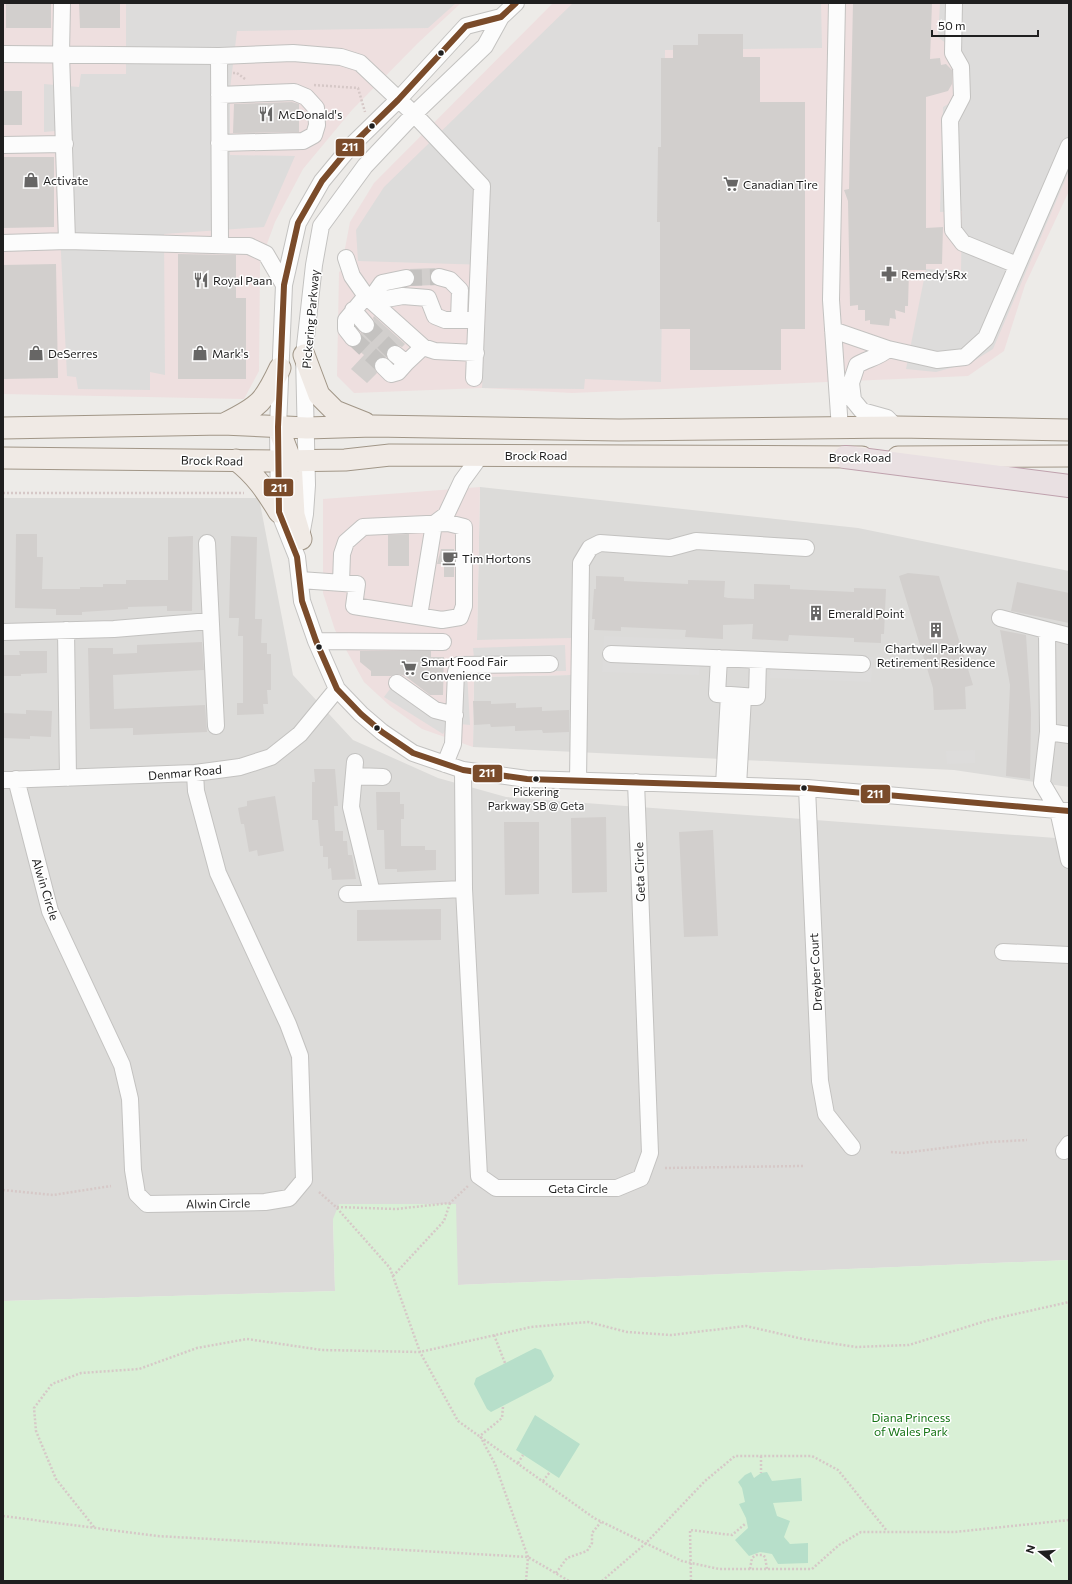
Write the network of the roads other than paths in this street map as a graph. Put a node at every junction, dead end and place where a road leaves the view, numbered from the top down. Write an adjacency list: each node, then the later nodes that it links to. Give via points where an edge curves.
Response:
1 (62, 3): 7 (street)
2 (516, 3): 5 (street, Pickering Parkway)
3 (838, 3): 29 (street, via 831,300)
4 (954, 3): 20 (street, via 953,53 961,67 962,97 950,120 953,230 963,243)
5 (501, 17): 10 (street, Pickering Parkway, via 466,26); 11 (street, Pickering Parkway, via 485,46)
6 (3, 54): 7 (street)
7 (61, 54): 8 (street); 13 (street)
8 (219, 56): 9 (street); 10 (street, via 293,53 341,57 360,63)
9 (219, 96): 12 (street); 12 (street, via 294,92 306,97 316,108 317,125 314,135 303,141)
10 (398, 100): 11 (street); 23 (street, Pickering Parkway, via 351,146 322,181 298,223)
11 (414, 114): 27 (street, via 482,186); 34 (street, Pickering Parkway, via 365,166 321,226)
12 (219, 143): 18 (street)
13 (64, 144): 14 (street); 16 (street)
14 (3, 146)
15 (1069, 146): 20 (street)
16 (67, 240): 17 (street); 18 (street)
17 (3, 242)
18 (220, 245): 23 (street, via 249,246 266,254)
19 (346, 258): 24 (street, via 352,276)
20 (1017, 265): 32 (street, via 986,338 965,357 937,360)
21 (439, 277): 26 (street, via 450,280 460,290)
22 (406, 278): 24 (street, via 382,283)
23 (284, 285): 36 (street, Pickering Parkway)
24 (371, 295): 25 (street); 26 (street, via 386,298 428,298 435,316 445,320); 31 (street)
25 (353, 310): 28 (street); 30 (street, via 346,320 346,329)
26 (459, 320): 27 (street)
27 (476, 320): 33 (street)
28 (366, 325)
29 (833, 330): 32 (street); 44 (street)
30 (353, 338)
31 (423, 347): 33 (street, via 435,351); 35 (street, via 401,359 398,372 391,374)
32 (888, 349): 41 (street, via 882,355 857,365 851,383 853,400 862,411 887,418)
33 (476, 353): 37 (street)
34 (304, 355): 39 (main road, via 319,395 335,411); 43 (street, Pickering Parkway)
35 (383, 366)
36 (280, 368): 38 (main road, via 267,395 251,411); 40 (street, Pickering Parkway)
37 (474, 378)
38 (223, 424): 40 (main road); 42 (main road)
39 (373, 426): 43 (main road); 44 (main road, via 618,430)
40 (278, 427): 43 (main road); 51 (main road)
41 (896, 427): 44 (main road); 45 (main road)
42 (3, 428)
43 (307, 428): 51 (street, Pickering Parkway)
44 (840, 429)
45 (1069, 430)
46 (481, 455): 48 (main road, Brock Road); 51 (main road, Brock Road, via 390,455 345,460); 54 (street, via 462,481 446,515)
47 (1069, 456): 48 (main road, Brock Road)
48 (845, 457): 52 (highway)
49 (3, 458): 50 (main road, Brock Road)
50 (236, 460): 51 (main road, Brock Road); 53 (main road, via 262,485)
51 (292, 461): 53 (street, Pickering Parkway); 56 (main road, via 294,514)
52 (1069, 486)
53 (279, 512): 56 (street, Pickering Parkway)
54 (434, 524): 59 (street, via 364,527 346,542 342,554); 60 (street); 60 (street, via 448,523 464,527 464,606 460,617 442,620)
55 (207, 543): 62 (street)
56 (299, 548): 58 (street, Pickering Parkway)
57 (806, 548): 87 (street, via 696,541 670,548 600,543 590,548 582,562)
58 (300, 580): 59 (street); 67 (street, Pickering Parkway, via 302,602)
59 (341, 583): 60 (street, via 357,584 354,606)
60 (419, 616)
61 (1000, 618): 65 (street)
62 (210, 621): 63 (street); 78 (street)
63 (66, 630): 64 (street); 85 (street)
64 (3, 632)
65 (1047, 632): 66 (street); 79 (street)
66 (1069, 636)
67 (316, 641): 68 (street); 75 (street, Pickering Parkway)
68 (443, 642)
69 (612, 654): 70 (street)
70 (718, 658): 71 (street); 76 (street, via 717,694)
71 (758, 660): 73 (street); 76 (street, via 757,696)
72 (550, 664): 77 (street, via 459,665 456,672)
73 (862, 664)
74 (396, 683): 77 (street, via 435,710)
75 (337, 689): 81 (street, Pickering Parkway, via 382,732 413,753); 83 (street, Denmar Road, via 300,734 271,758 240,767)
76 (736, 695): 89 (street)
77 (455, 715): 81 (street, via 453,744)
78 (216, 726)
79 (1048, 732): 80 (street); 91 (street, via 1042,782)
80 (1069, 734)
81 (445, 764): 82 (street, Pickering Parkway)
82 (463, 770): 87 (street, Pickering Parkway, via 526,779); 93 (street)
83 (195, 773): 85 (street, Denmar Road); 86 (street, Alwin Circle, via 196,791 218,873 288,1024 300,1056 304,1180 290,1198 265,1202 147,1204 137,1194 133,1170 130,1099 122,1065 50,911)
84 (383, 777): 94 (street, via 354,769 351,808)
85 (68, 778): 86 (street, Denmar Road)
86 (10, 779)
87 (578, 781): 88 (street, Pickering Parkway)
88 (636, 782): 89 (street, Pickering Parkway); 93 (street, Geta Circle, via 650,1153 641,1178 617,1188 496,1188 479,1176)
89 (731, 786): 90 (street, Pickering Parkway)
90 (807, 788): 91 (street, Pickering Parkway); 98 (street, Dreyber Court, via 820,1081 826,1114)
91 (1064, 811): 92 (street)
92 (1069, 860)
93 (464, 889): 94 (street)
94 (372, 893): 95 (street)
95 (347, 894)
96 (1003, 952): 97 (street)
97 (1069, 955)
98 (852, 1147)

